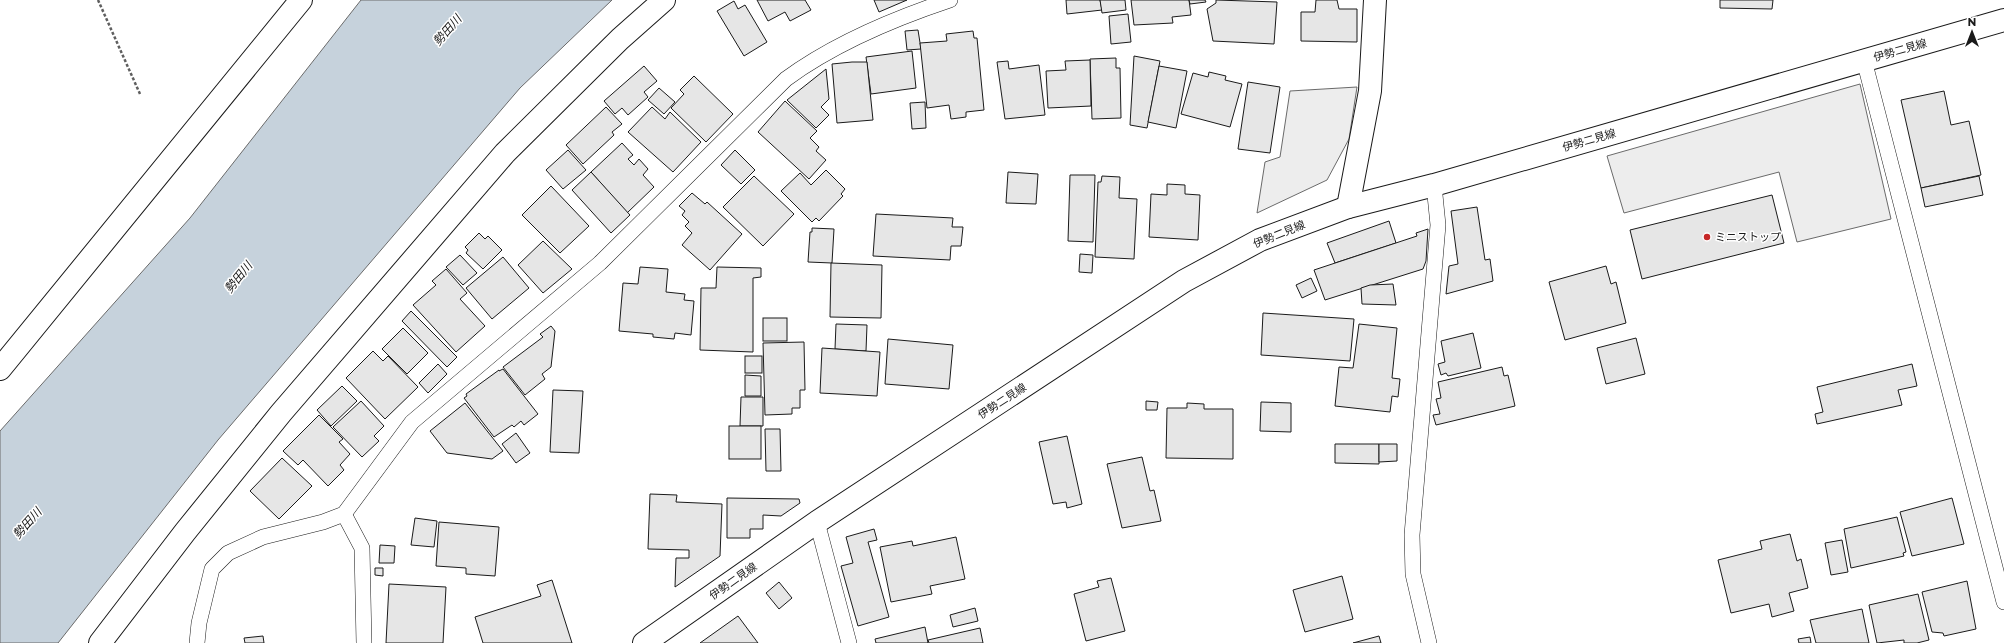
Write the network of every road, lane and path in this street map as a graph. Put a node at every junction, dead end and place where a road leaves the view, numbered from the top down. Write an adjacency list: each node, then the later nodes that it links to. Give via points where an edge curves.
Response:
1 (98, 0): 8 (path)
2 (301, 0): 11 (street)
3 (664, 0): 15 (street, via 565,92 489,171 281,413)
4 (950, 0): 12 (lane, via 899,19 837,47 807,63 786,79 600,264 412,422)
5 (1375, 0): 10 (street, via 1370,91)
6 (2004, 20): 7 (street, 伊勢二見線)
7 (1864, 60): 9 (street, 伊勢二見線); 14 (lane)
8 (140, 94)
9 (1434, 185): 10 (street, 伊勢二見線); 20 (lane, via 1438,225 1412,535 1413,574)
10 (1348, 207): 13 (street, 伊勢二見線, via 1260,240 1184,281)
11 (0, 369)
12 (344, 514): 16 (lane, via 263,537 228,553 212,569 199,623); 17 (lane, via 362,548)
13 (817, 522): 18 (street, 伊勢二見線); 19 (lane)
14 (2004, 602)
15 (100, 643)
16 (197, 643)
17 (364, 643)
18 (644, 643)
19 (848, 643)
20 (1429, 643)

